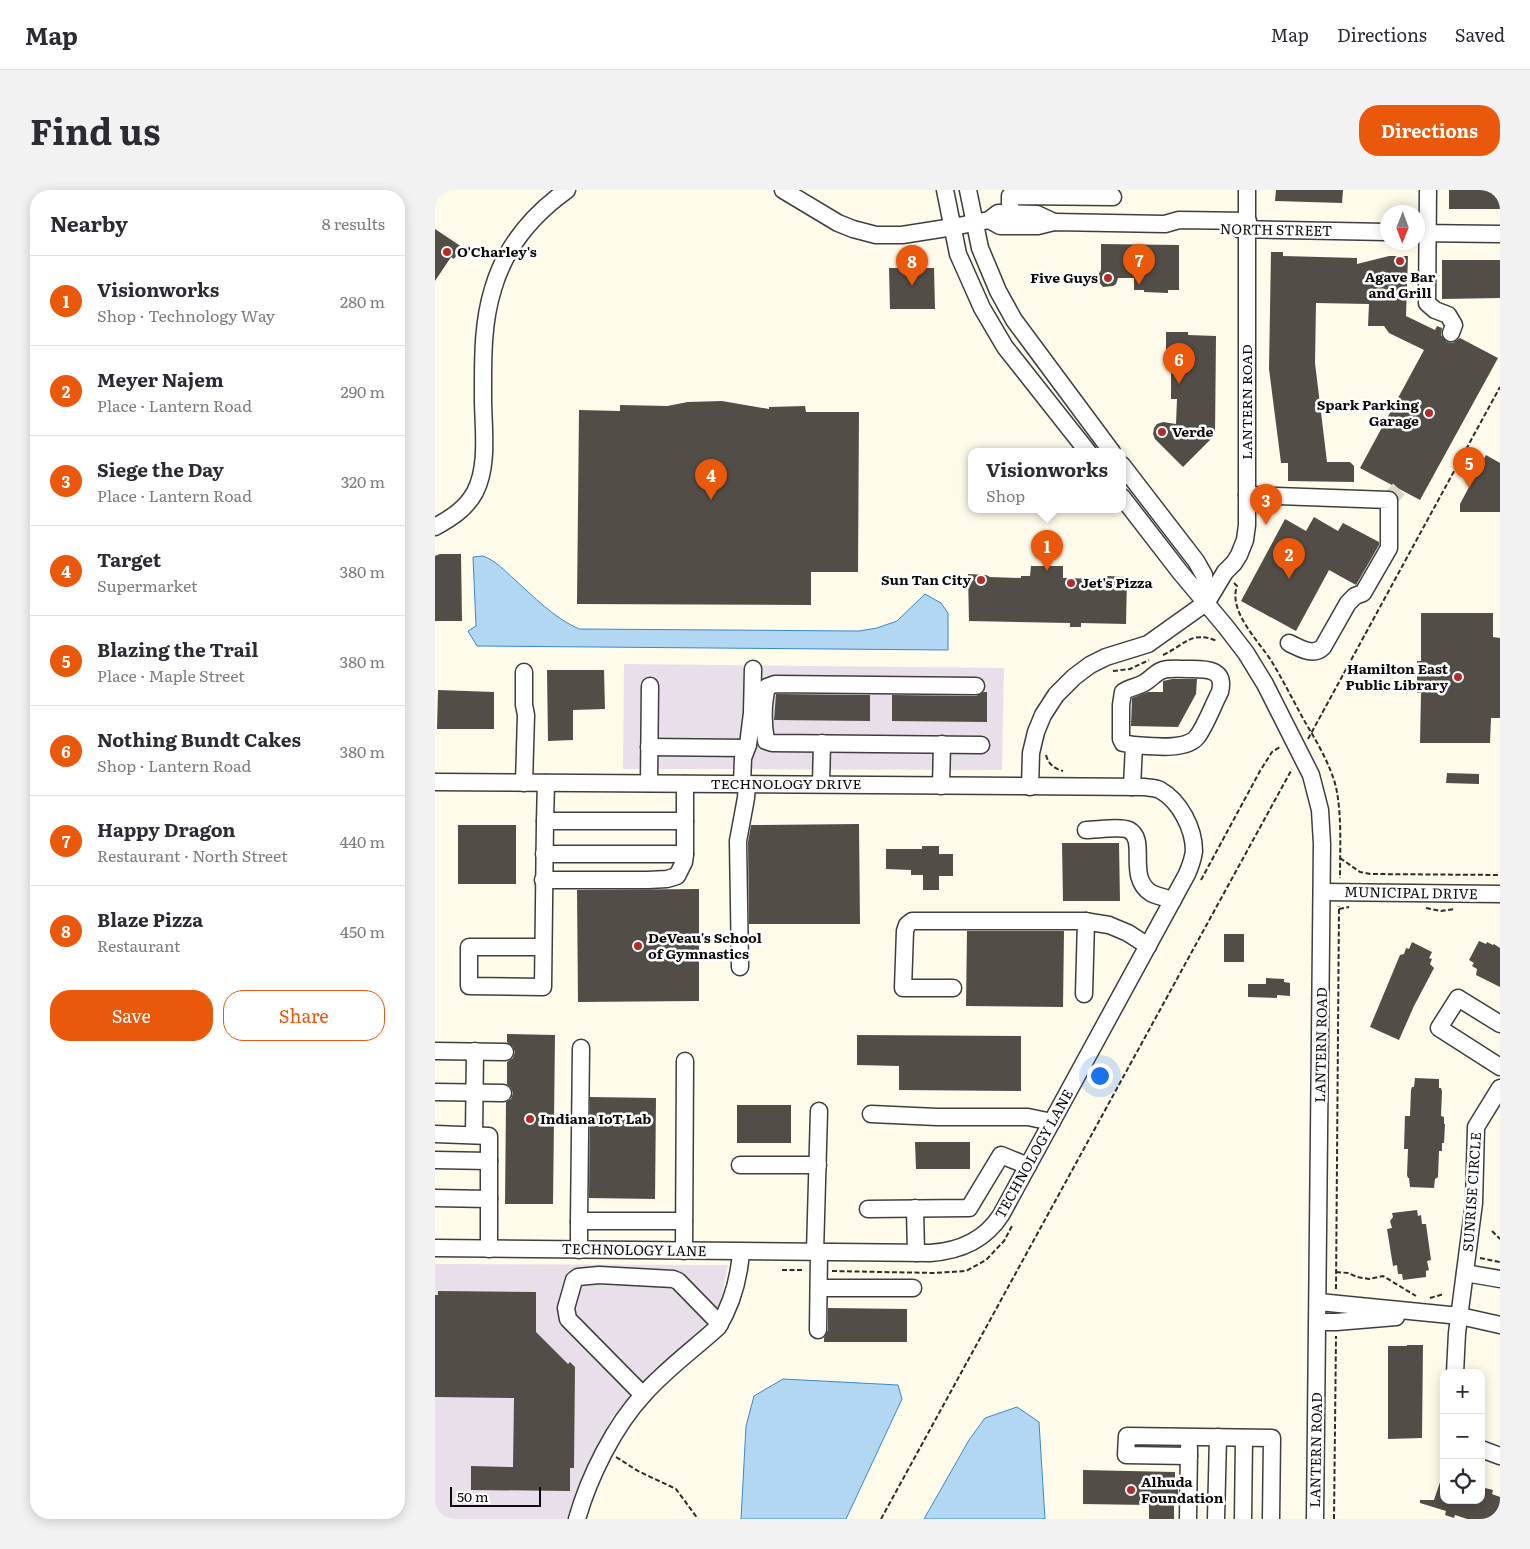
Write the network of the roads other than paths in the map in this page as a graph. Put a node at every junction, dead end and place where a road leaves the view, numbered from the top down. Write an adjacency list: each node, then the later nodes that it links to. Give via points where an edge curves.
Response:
1 (567, 190): 24 (street, via 526,226 498,275 485,330 480,477 466,504)
2 (783, 190): 11 (street, via 838,223 869,234 896,236)
3 (945, 190): 11 (street)
4 (968, 190): 11 (street)
5 (1247, 190): 13 (street, LANTERN ROAD)
6 (1428, 190): 9 (street)
7 (1091, 193): 8 (street, via 1010,196); 12 (street)
8 (1010, 213): 10 (street, NORTH STREET, via 1037,214); 11 (street, NORTH STREET, via 998,213)
9 (1425, 216)
10 (1054, 222): 11 (street, NORTH STREET, via 1038,226); 12 (street, NORTH STREET)
11 (970, 224): 19 (street, via 958,254 982,308 993,329 1035,387); 20 (street, via 990,274 1014,320)
12 (1113, 224): 13 (street, NORTH STREET, via 1165,224 1179,220)
13 (1248, 225): 14 (street, NORTH STREET); 22 (street, LANTERN ROAD)
14 (1380, 232)
15 (1425, 233): 16 (street)
16 (1500, 234)
17 (1424, 250): 18 (street, via 1427,303 1450,317 1454,325)
18 (1451, 333)
19 (1085, 448)
20 (1109, 448)
21 (1126, 470): 25 (street, via 1196,561 1204,575)
22 (1247, 495): 25 (street, LANTERN ROAD, via 1247,525 1241,550); 26 (street, via 1389,500 1389,548 1363,593 1348,603 1318,652)
23 (1126, 502): 25 (street, LANTERN ROAD)
24 (435, 527)
25 (1207, 602): 45 (street, via 1148,644 1097,661 1065,686 1043,715 1035,732); 53 (street, LANTERN ROAD, via 1255,667 1311,775 1322,824)
26 (1289, 643)
27 (753, 669): 36 (street, via 752,713)
28 (524, 672): 38 (street)
29 (651, 686): 35 (street)
30 (976, 686): 31 (street, via 775,684 767,687 766,741)
31 (822, 744): 32 (street); 43 (street)
32 (942, 744): 33 (street); 44 (street)
33 (981, 745)
34 (1134, 745): 34 (street, via 1180,746 1197,737 1222,685 1215,672 1168,669 1123,692 1121,739 1123,743); 46 (street)
35 (649, 747): 36 (street); 40 (street)
36 (746, 748): 42 (street)
37 (435, 782): 38 (street, TECHNOLOGY DRIVE)
38 (524, 783): 39 (street, TECHNOLOGY DRIVE)
39 (546, 783): 40 (street, TECHNOLOGY DRIVE); 47 (street)
40 (649, 783): 41 (street, TECHNOLOGY DRIVE)
41 (685, 784): 42 (street, TECHNOLOGY DRIVE); 48 (street)
42 (744, 784): 43 (street, TECHNOLOGY DRIVE); 59 (street, via 746,798 738,841)
43 (821, 784): 44 (street, TECHNOLOGY DRIVE)
44 (941, 786): 45 (street, TECHNOLOGY DRIVE)
45 (1030, 787): 46 (street, TECHNOLOGY DRIVE)
46 (1135, 787): 55 (street, TECHNOLOGY LANE, via 1160,790 1181,810 1191,830 1193,857)
47 (545, 821): 48 (street); 50 (street)
48 (685, 821): 51 (street)
49 (1086, 830): 55 (street, via 1123,828 1131,831 1138,848 1138,875 1143,886 1152,893)
50 (544, 854): 51 (street); 52 (street)
51 (685, 858): 52 (street, via 677,876 667,879)
52 (543, 880): 58 (street)
53 (1322, 892): 54 (street, MUNICIPAL DRIVE); 100 (street, LANTERN ROAD)
54 (1500, 894)
55 (1173, 900): 57 (street, TECHNOLOGY LANE)
56 (1086, 921): 57 (street, via 1109,925); 60 (street, via 912,921 907,924 903,988); 61 (street)
57 (1148, 946): 75 (street, TECHNOLOGY LANE)
58 (542, 947): 58 (street, via 543,987 469,986 469,947)
59 (740, 967)
60 (953, 988)
61 (1084, 994)
62 (1500, 1024): 68 (street, via 1458,998 1439,1028)
63 (581, 1048): 87 (street)
64 (435, 1051): 65 (street)
65 (475, 1052): 66 (street); 71 (street)
66 (505, 1052)
67 (685, 1061): 88 (street)
68 (1500, 1067)
69 (1500, 1088): 96 (street, SUNRISE CIRCLE, via 1476,1127 1474,1203)
70 (435, 1092): 71 (street)
71 (474, 1093): 72 (street); 77 (street)
72 (503, 1094)
73 (819, 1111): 81 (street)
74 (871, 1114): 75 (street, via 1028,1117)
75 (1053, 1122): 82 (street, TECHNOLOGY LANE)
76 (435, 1134): 77 (street)
77 (474, 1135): 79 (street, via 489,1136)
78 (435, 1160): 79 (street)
79 (489, 1161): 84 (street)
80 (740, 1165): 81 (street)
81 (818, 1165): 94 (street)
82 (1028, 1166): 86 (street, via 1001,1155 969,1208); 95 (street, TECHNOLOGY LANE, via 1001,1215 985,1234 956,1249)
83 (435, 1198): 84 (street)
84 (489, 1200): 90 (street)
85 (868, 1208): 86 (street)
86 (915, 1208): 95 (street)
87 (579, 1221): 88 (street); 91 (street)
88 (684, 1221): 92 (street)
89 (435, 1248): 90 (street, TECHNOLOGY LANE)
90 (489, 1249): 91 (street, TECHNOLOGY LANE)
91 (579, 1250): 92 (street, TECHNOLOGY LANE)
92 (684, 1251): 93 (street, TECHNOLOGY LANE)
93 (741, 1252): 94 (street, TECHNOLOGY LANE); 104 (street, via 737,1280)
94 (817, 1252): 95 (street, TECHNOLOGY LANE); 98 (street)
95 (916, 1253)
96 (1465, 1274): 97 (street); 102 (street, SUNRISE CIRCLE)
97 (1500, 1279)
98 (819, 1288): 99 (street); 106 (street)
99 (913, 1288)
100 (1319, 1302): 101 (street); 103 (street, LANTERN ROAD)
101 (1422, 1304): 102 (street); 103 (street, via 1336,1322)
102 (1460, 1316): 105 (street); 107 (street, SUNRISE CIRCLE)
103 (1318, 1322): 120 (street, LANTERN ROAD)
104 (720, 1324): 108 (street); 108 (street, via 679,1281 673,1279 599,1275 574,1280 566,1308 568,1319)
105 (1500, 1325)
106 (818, 1330)
107 (1455, 1369)
108 (643, 1395): 115 (street, via 605,1450)
109 (1190, 1437): 110 (street); 113 (street); 113 (street, via 1127,1436 1126,1455)
110 (1218, 1438): 111 (street); 117 (street)
111 (1245, 1438): 118 (street); 119 (street, via 1272,1438)
112 (1485, 1450): 114 (street)
113 (1189, 1456): 116 (street)
114 (1500, 1456)
115 (577, 1519)
116 (1188, 1519)
117 (1216, 1519)
118 (1243, 1519)
119 (1271, 1519)
120 (1315, 1519)

